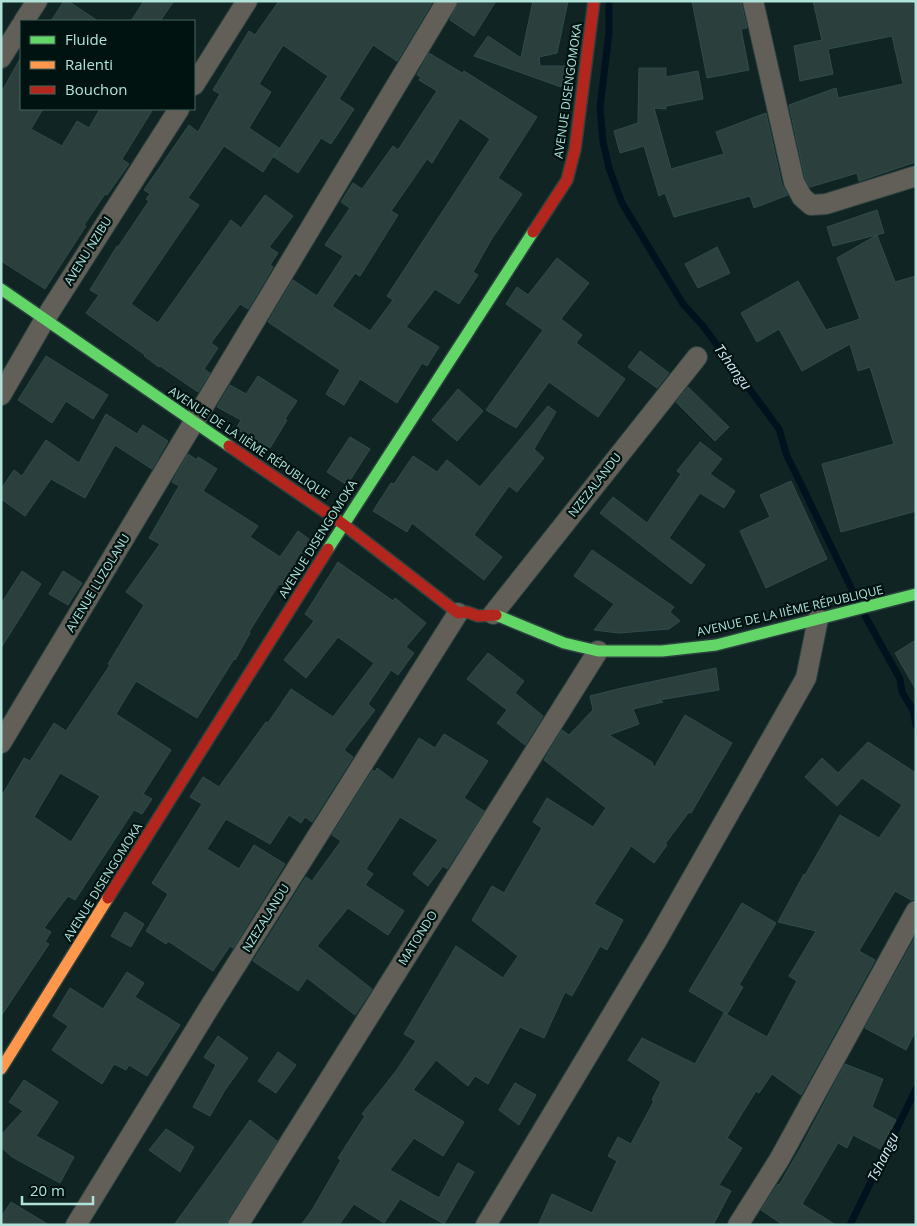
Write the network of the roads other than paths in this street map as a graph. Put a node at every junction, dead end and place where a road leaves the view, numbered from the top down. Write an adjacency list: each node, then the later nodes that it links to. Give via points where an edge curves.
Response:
1 (37, 1): 6 (street)
2 (247, 1): 9 (street)
3 (447, 1): 16 (street, AVENUE LUZOLANU)
4 (594, 1): 17 (street, AVENUE DISENGOMOKA, via 575,149 567,180)
5 (753, 1): 11 (street, via 794,182 802,197 811,205 826,204)
6 (25, 20)
7 (20, 28): 8 (street)
8 (1, 58)
9 (195, 83)
10 (178, 110): 13 (street, AVENU NZIBU)
11 (916, 176)
12 (1, 289): 13 (street, AVENUE DE LA IIÈME RÉPUBLIQUE)
13 (45, 319): 15 (street, AVENU NZIBU); 16 (street, AVENUE DE LA IIÈME RÉPUBLIQUE)
14 (696, 357): 20 (street, NZEZALANDU)
15 (1, 395)
16 (194, 423): 17 (street, AVENUE DE LA IIÈME RÉPUBLIQUE); 23 (street, AVENUE LUZOLANU)
17 (343, 524): 19 (street, AVENUE DE LA IIÈME RÉPUBLIQUE); 25 (street, AVENUE DISENGOMOKA)
18 (916, 594): 21 (street, AVENUE DE LA IIÈME RÉPUBLIQUE)
19 (458, 613): 20 (street, AVENUE DE LA IIÈME RÉPUBLIQUE); 26 (street, NZEZALANDU)
20 (492, 614): 22 (street, AVENUE DE LA IIÈME RÉPUBLIQUE, via 564,643)
21 (818, 619): 22 (street, AVENUE DE LA IIÈME RÉPUBLIQUE, via 716,645 662,651); 28 (street, via 806,678 657,940)
22 (598, 652): 27 (street, MATONDO)
23 (1, 743)
24 (916, 911): 29 (street, via 779,1160)
25 (1, 1069)
26 (76, 1225)
27 (238, 1225)
28 (486, 1225)
29 (738, 1225)

